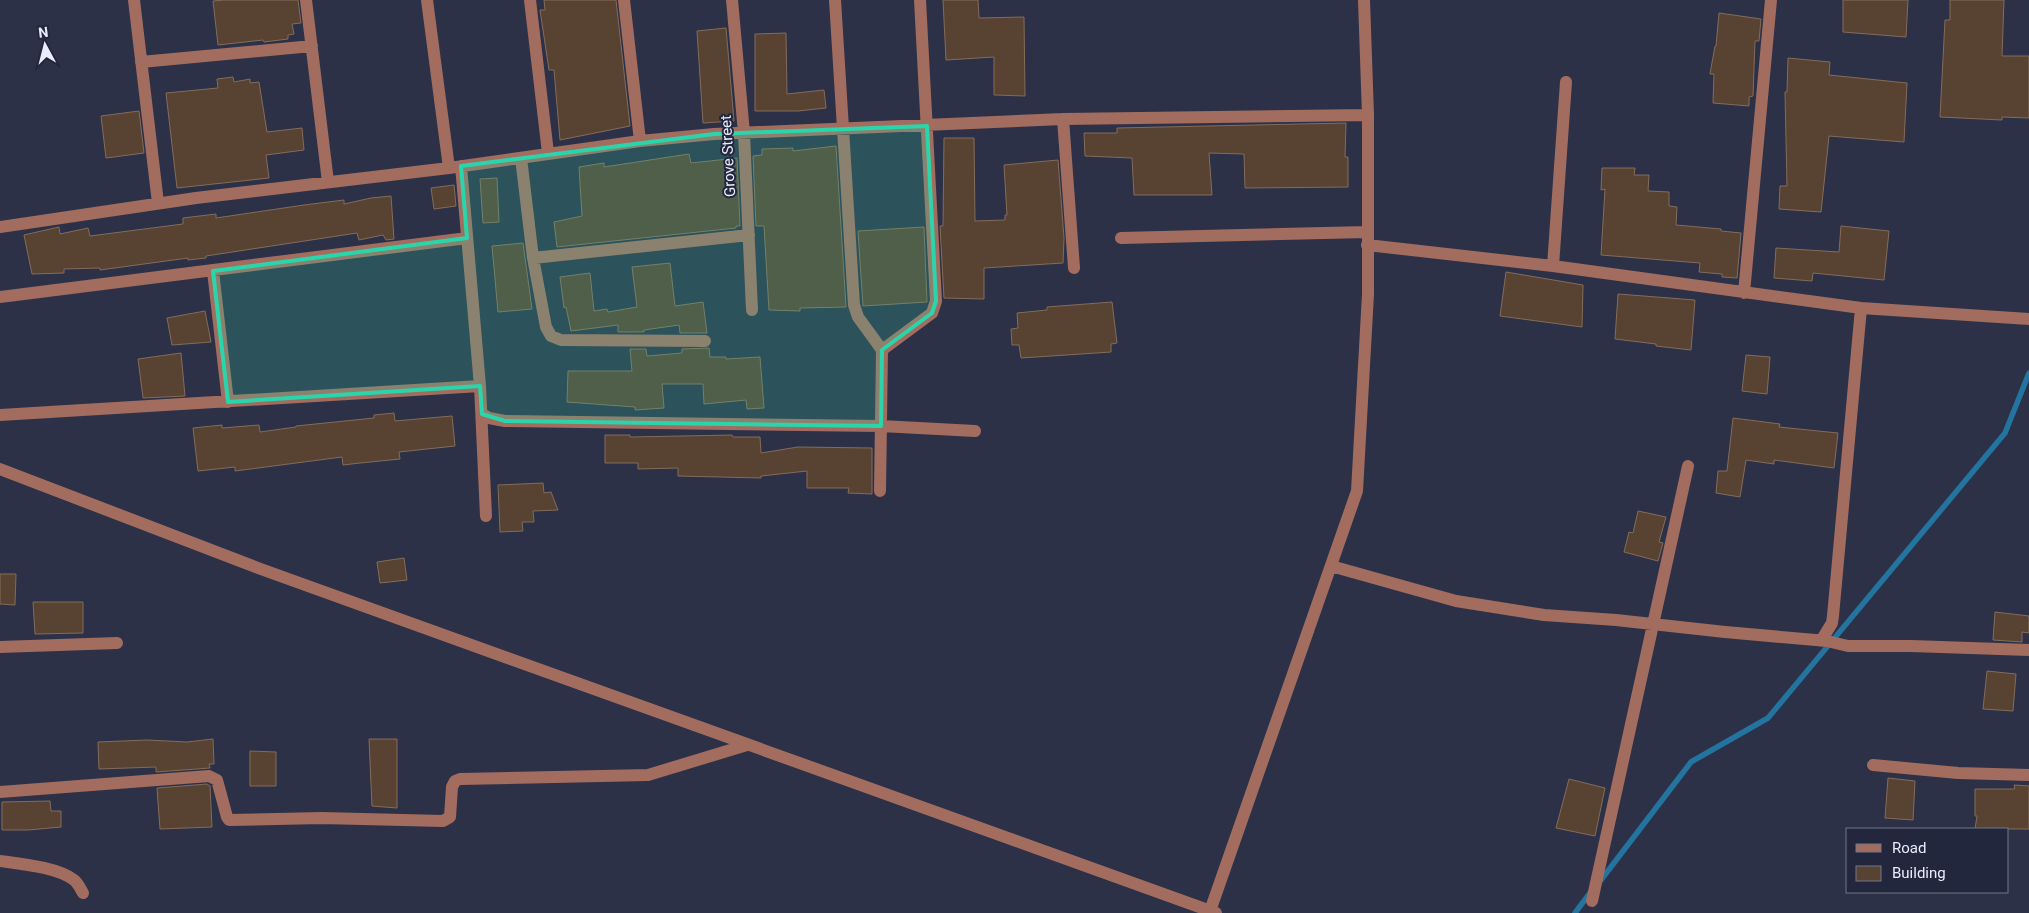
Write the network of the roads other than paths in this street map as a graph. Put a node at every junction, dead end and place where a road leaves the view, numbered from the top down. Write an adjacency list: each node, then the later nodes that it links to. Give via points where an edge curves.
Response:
1 (134, 0): 12 (street)
2 (306, 0): 11 (street)
3 (428, 0): 22 (street)
4 (530, 0): 20 (street)
5 (624, 0): 19 (street)
6 (732, 0): 18 (street, Grove Street)
7 (835, 0): 17 (street)
8 (920, 0): 16 (street)
9 (1364, 0): 14 (street)
10 (1771, 0): 35 (street)
11 (312, 46): 12 (street); 23 (street)
12 (141, 62): 24 (street)
13 (1566, 82): 32 (street)
14 (1368, 115): 15 (street); 26 (street)
15 (1063, 119): 16 (street); 33 (street)
16 (927, 126): 17 (street); 41 (street, via 936,301 932,313)
17 (843, 128): 18 (street); 41 (street, via 854,305 858,317)
18 (744, 133): 19 (street); 27 (street, Grove Street)
19 (640, 141): 20 (street)
20 (548, 152): 21 (street)
21 (521, 158): 22 (street); 31 (street)
22 (455, 167): 23 (street); 28 (street)
23 (328, 182): 24 (street)
24 (158, 203): 25 (street)
25 (0, 227)
26 (1367, 232): 29 (street); 30 (street)
27 (749, 235): 31 (street); 38 (street, Grove Street)
28 (467, 238): 34 (street); 42 (street)
29 (1121, 238)
30 (1367, 245): 32 (street); 52 (street, via 1368,294 1357,490)
31 (533, 258): 40 (street, via 546,327 551,336 561,340)
32 (1553, 266): 35 (street)
33 (1074, 268)
34 (213, 270): 36 (street); 43 (street)
35 (1744, 293): 37 (street)
36 (0, 298)
37 (1861, 308): 39 (street); 54 (street, via 1833,616)
38 (752, 310)
39 (2029, 319)
40 (705, 341)
41 (882, 350): 46 (street)
42 (480, 386): 43 (street); 44 (street)
43 (228, 402): 45 (street)
44 (482, 414): 46 (street, via 505,421); 51 (street)
45 (0, 415)
46 (881, 426): 47 (street); 50 (street)
47 (975, 431)
48 (1688, 466): 53 (street)
49 (0, 469): 58 (street, via 267,571)
50 (880, 491)
51 (486, 516)
52 (1331, 566): 53 (street, via 1430,594 1487,606 1544,615); 65 (street)
53 (1653, 624): 54 (street); 64 (street)
54 (1824, 641): 57 (street, via 1848,646)
55 (117, 643): 56 (street)
56 (0, 647)
57 (2029, 650)
58 (747, 745): 61 (street, via 648,775 460,779 452,787 450,817 443,821 229,820 217,780 209,776); 65 (street)
59 (1873, 765): 60 (street)
60 (2029, 775)
61 (0, 792)
62 (0, 861): 63 (street, via 66,875)
63 (83, 892)
64 (1592, 901)
65 (1213, 912)

